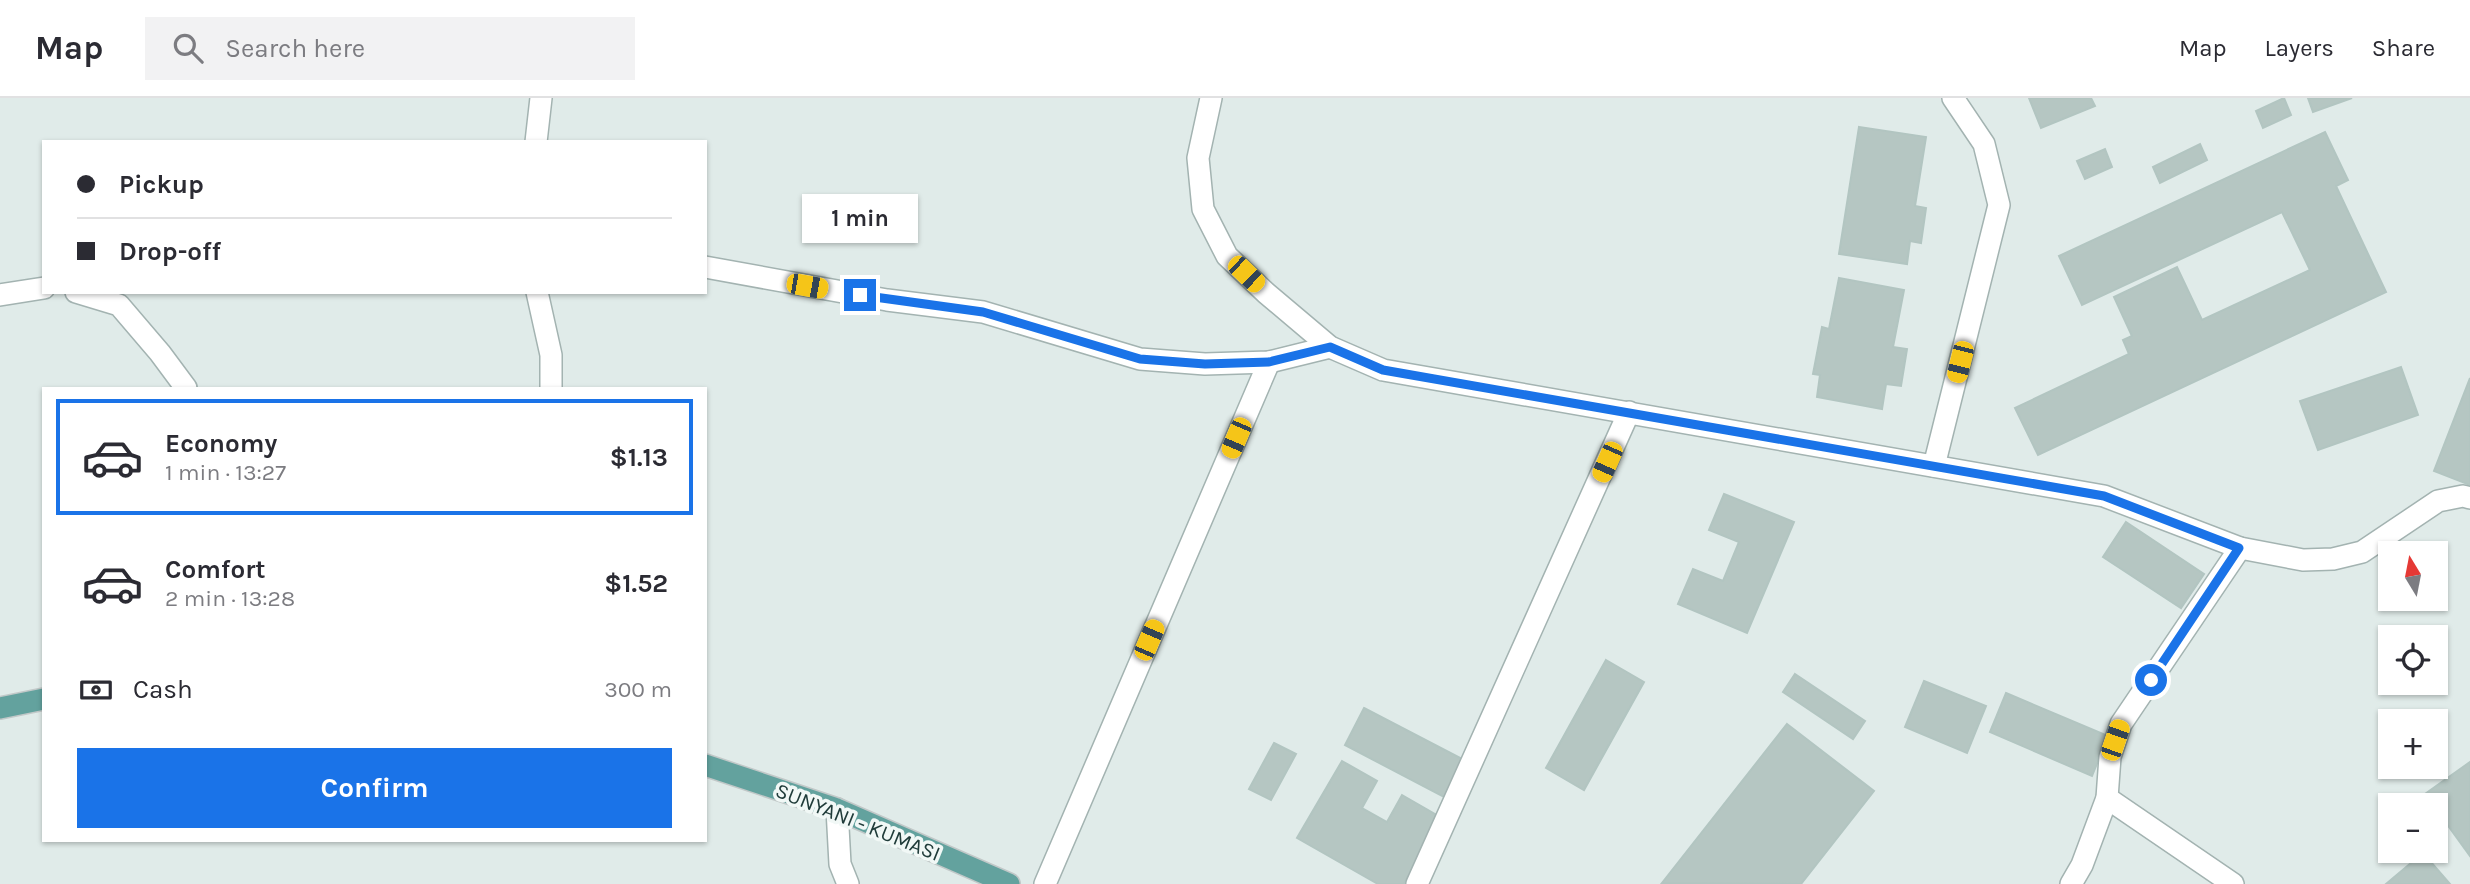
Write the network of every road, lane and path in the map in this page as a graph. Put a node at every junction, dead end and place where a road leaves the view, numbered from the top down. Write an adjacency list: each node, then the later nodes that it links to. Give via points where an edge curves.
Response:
1 (541, 98): 4 (street)
2 (1211, 98): 10 (street, via 1198,158 1203,209 1227,256)
3 (1953, 98): 15 (street, via 1984,144 1999,205)
4 (536, 140)
5 (707, 267): 11 (street, via 983,312 1140,359)
6 (42, 288): 9 (street)
7 (83, 294): 12 (street, via 119,305)
8 (537, 294): 13 (street, via 551,355)
9 (0, 295)
10 (1330, 347): 11 (street); 14 (street, via 1383,370)
11 (1269, 362): 25 (street)
12 (185, 387)
13 (551, 387)
14 (1629, 412): 15 (street); 26 (street)
15 (1934, 466): 17 (street, via 2104,496)
16 (2470, 498): 17 (street, via 2438,501 2362,552 2333,559 2303,560)
17 (2239, 548): 21 (street, via 2121,724 2110,757)
18 (42, 699): 19 (main road)
19 (0, 708)
20 (707, 766): 22 (main road, SUNYANI - KUMASI)
21 (2107, 798): 27 (street); 28 (street)
22 (837, 809): 23 (street, via 840,864); 24 (main road, SUNYANI - KUMASI)
23 (848, 884)
24 (1009, 884)
25 (1045, 884)
26 (1417, 884)
27 (2071, 884)
28 (2233, 884)

